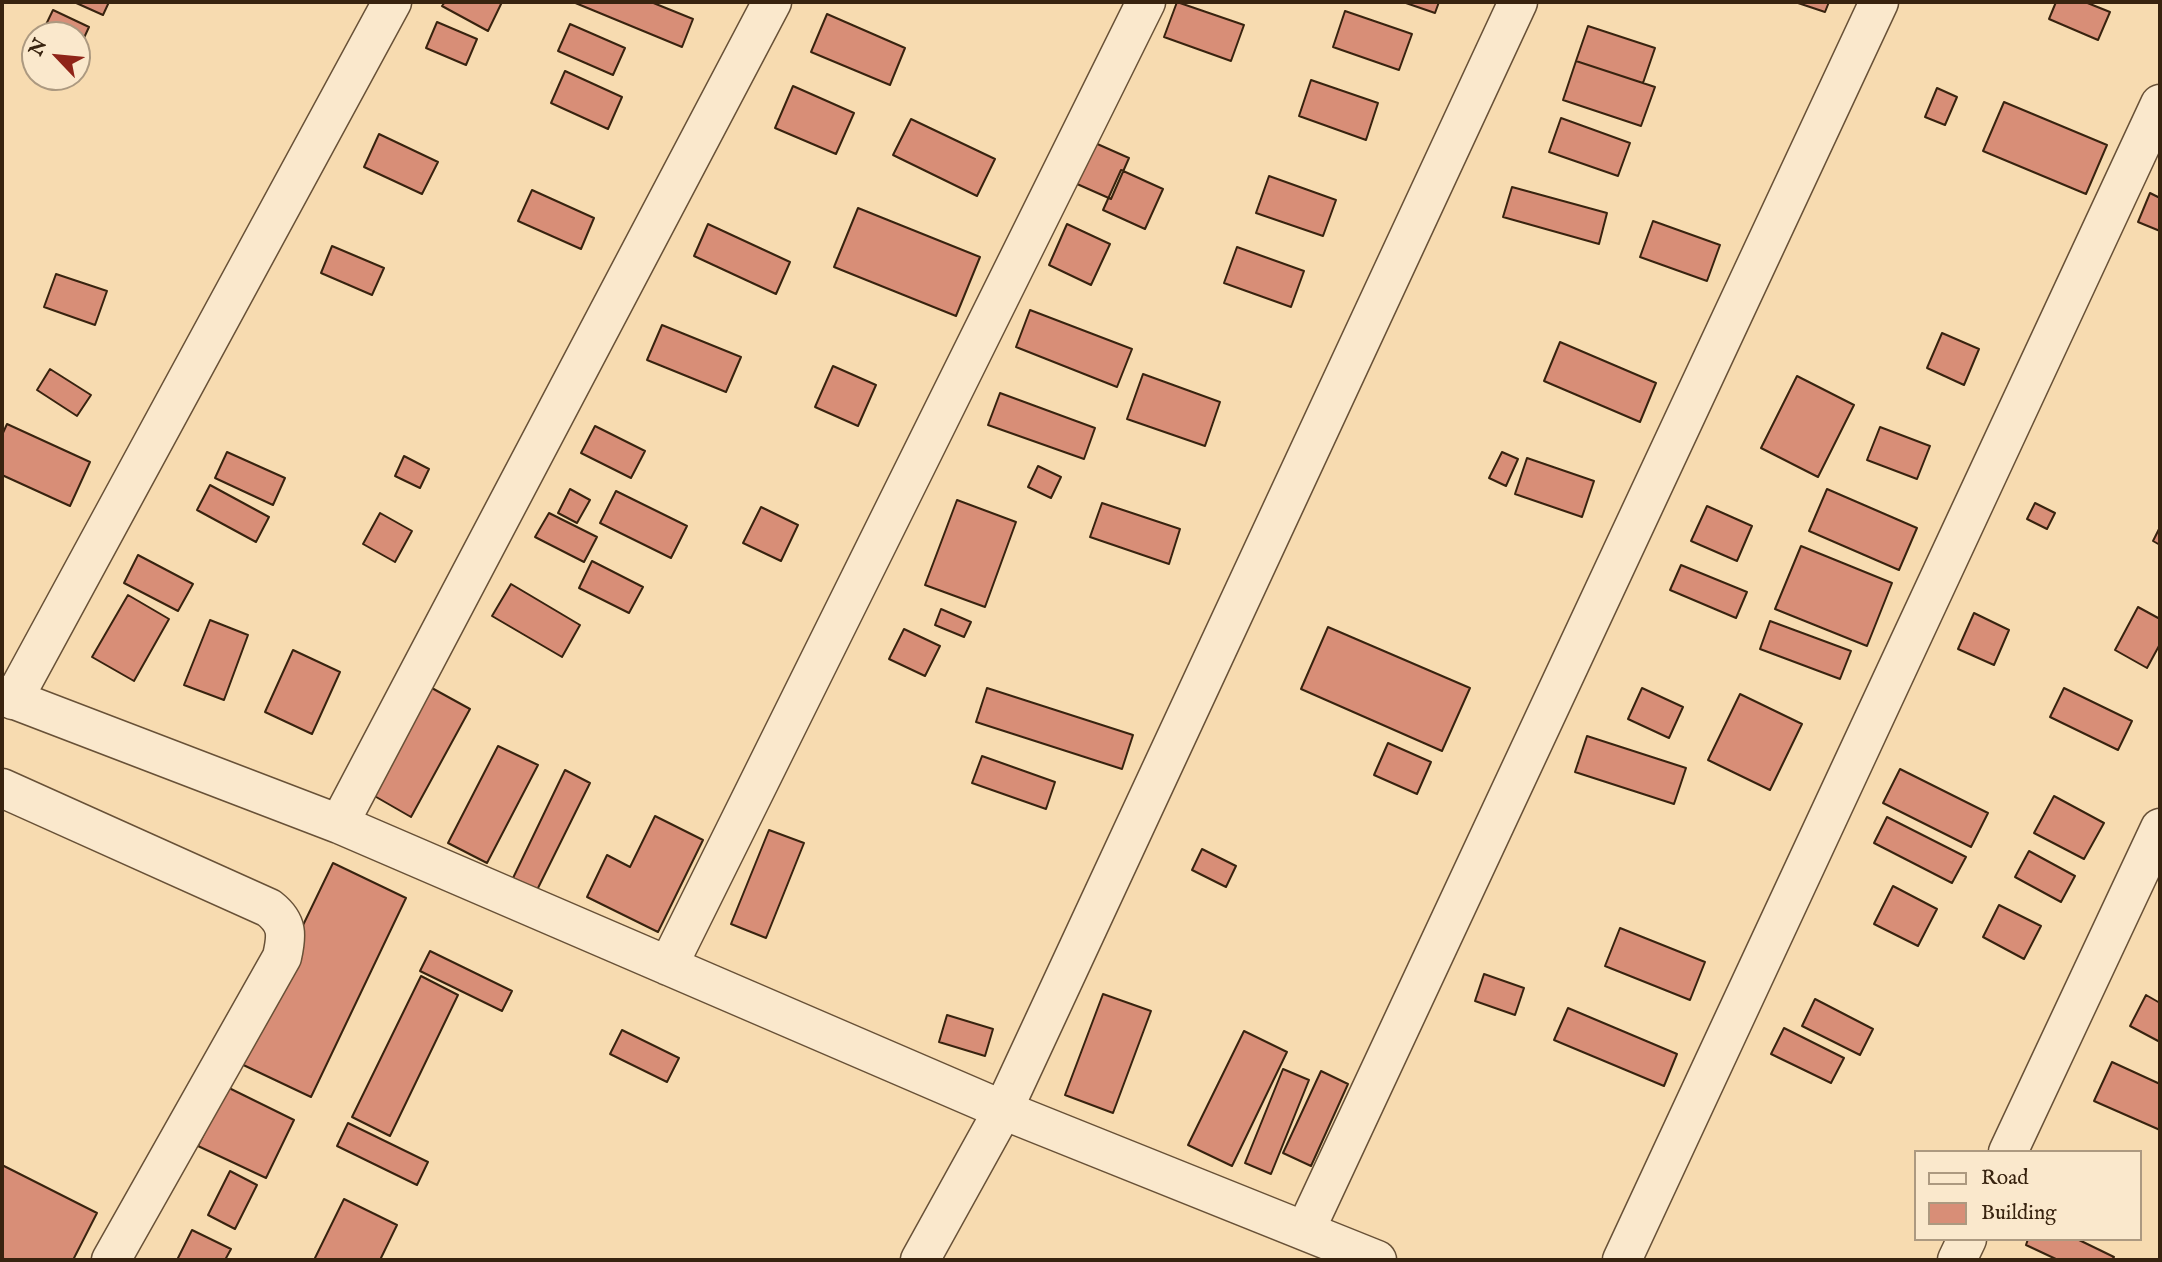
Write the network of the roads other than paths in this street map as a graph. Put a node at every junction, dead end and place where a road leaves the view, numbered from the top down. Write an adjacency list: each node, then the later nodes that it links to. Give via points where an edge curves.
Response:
1 (392, 2): 7 (street)
2 (772, 2): 9 (street)
3 (1146, 2): 11 (street)
4 (1518, 2): 12 (street)
5 (1879, 2): 14 (street)
6 (2160, 104): 19 (street)
7 (8, 697): 9 (street)
8 (2, 788): 16 (street, via 269,908 284,927 282,957)
9 (339, 824): 11 (street)
10 (2160, 828): 13 (street)
11 (668, 966): 12 (street)
12 (1003, 1110): 14 (street); 17 (street)
13 (2009, 1150)
14 (1305, 1231): 18 (street)
15 (1966, 1241): 20 (street)
16 (111, 1260)
17 (920, 1260)
18 (1377, 1260)
19 (1622, 1260)
20 (1957, 1260)

